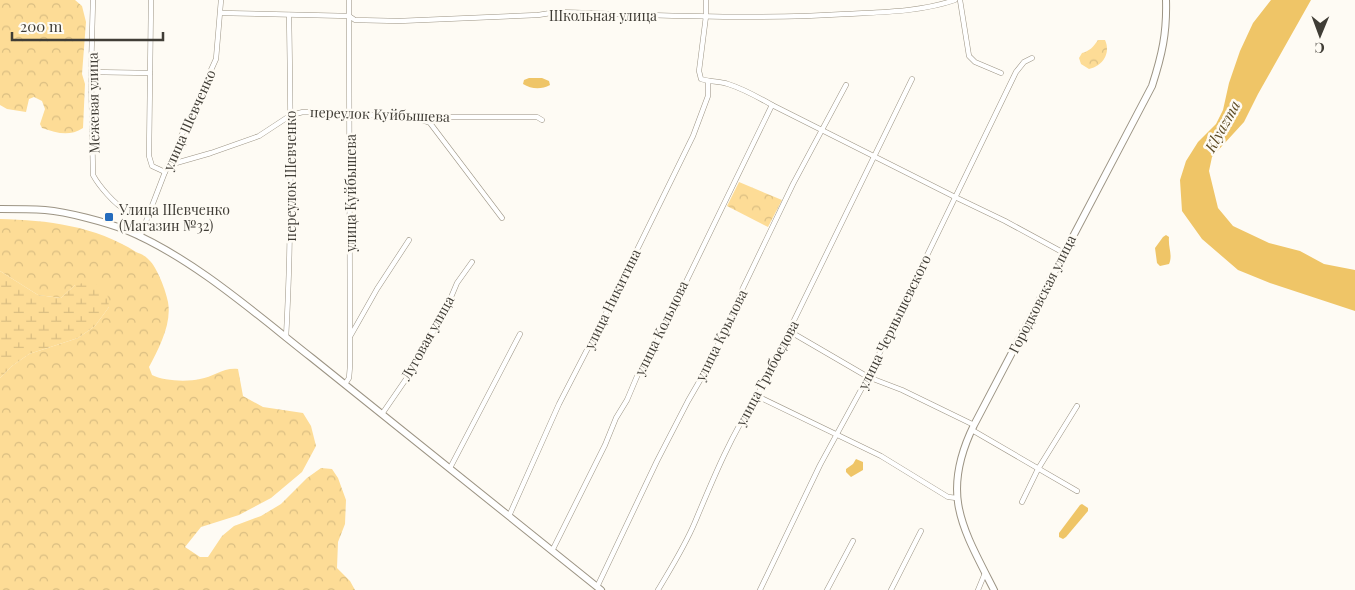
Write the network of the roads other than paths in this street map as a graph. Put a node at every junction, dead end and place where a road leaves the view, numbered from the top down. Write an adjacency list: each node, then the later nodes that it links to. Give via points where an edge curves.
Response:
1 (93, 0): 14 (street, Межевая улица)
2 (152, 0): 15 (street)
3 (221, 0): 9 (street, улица Шевченко)
4 (349, 0): 11 (street, улица Куйбышева)
5 (706, 0): 12 (street)
6 (955, 0): 12 (street, Школьная улица, via 922,8 857,13)
7 (960, 0): 16 (street, via 969,56)
8 (1166, 0): 35 (street, Городковская улица, via 1167,24 1162,56 1152,86)
9 (221, 13): 10 (street, Школьная улица); 27 (street, улица Шевченко, via 216,59)
10 (289, 15): 11 (street, Школьная улица); 22 (street, переулок Шевченко)
11 (350, 16): 12 (street, Школьная улица, via 355,20 399,21 557,12); 21 (street, улица Куйбышева)
12 (706, 16): 18 (street, via 699,71 701,79)
13 (1032, 58): 29 (street, улица Чернышевского, via 1016,72)
14 (91, 72): 15 (street); 31 (street, Межевая улица, via 93,175 117,204 133,213)
15 (150, 73): 28 (street, via 149,156 152,166)
16 (1001, 73)
17 (912, 79): 26 (street, улица Грибоедова)
18 (708, 82): 20 (street, via 726,83); 53 (street, улица Никитина, via 708,96 693,136 559,404)
19 (846, 85): 25 (street, улица Крылова)
20 (772, 105): 25 (street); 56 (street, улица Кольцова)
21 (350, 113): 22 (street, переулок Куйбышева, via 303,112); 23 (street, переулок Куйбышева); 39 (street, улица Куйбышева)
22 (291, 115): 27 (street, переулок Куйбышева, via 259,136 211,154); 40 (street, переулок Шевченко)
23 (415, 117): 24 (street, переулок Куйбышева, via 536,117); 32 (street, via 430,123)
24 (542, 120)
25 (822, 130): 26 (street); 58 (street, улица Крылова, via 743,288 710,363 657,461)
26 (875, 156): 29 (street); 37 (street, улица Грибоедова)
27 (168, 165): 28 (street, улица Шевченко)
28 (166, 172): 31 (street, улица Шевченко)
29 (955, 198): 35 (street, via 1005,220); 41 (street, улица Чернышевского)
30 (0, 209): 33 (street, via 46,210 96,220)
31 (150, 214): 33 (street, улица Шевченко)
32 (502, 218)
33 (140, 237): 40 (street, via 196,269)
34 (409, 240): 39 (street)
35 (1064, 253): 46 (street, Городковская улица)
36 (472, 262): 45 (street, Луговая улица, via 457,283 415,366)
37 (789, 331): 41 (street); 43 (street, улица Грибоедова)
38 (520, 334): 48 (street)
39 (350, 336): 42 (street, улица Куйбышева, via 350,366)
40 (286, 338): 42 (street)
41 (868, 377): 46 (street, via 902,390); 47 (street, улица Чернышевского)
42 (345, 384): 45 (street)
43 (758, 396): 47 (street); 59 (street, улица Грибоедова, via 731,442 694,524)
44 (1077, 406): 49 (street)
45 (382, 414): 48 (street)
46 (973, 428): 49 (street); 51 (street, Городковская улица, via 962,453)
47 (836, 435): 51 (street, via 881,456 948,497); 60 (street, улица Чернышевского)
48 (450, 468): 53 (street)
49 (1038, 469): 50 (street); 52 (street)
50 (1077, 491)
51 (956, 498): 57 (street, Городковская улица, via 961,522)
52 (1022, 502)
53 (509, 516): 56 (street)
54 (920, 531): 62 (street)
55 (853, 541): 61 (street)
56 (552, 551): 58 (street)
57 (985, 573): 63 (street); 64 (street, Городковская улица)
58 (599, 588)
59 (658, 590)
60 (760, 590)
61 (827, 590)
62 (891, 590)
63 (978, 590)
64 (994, 590)

